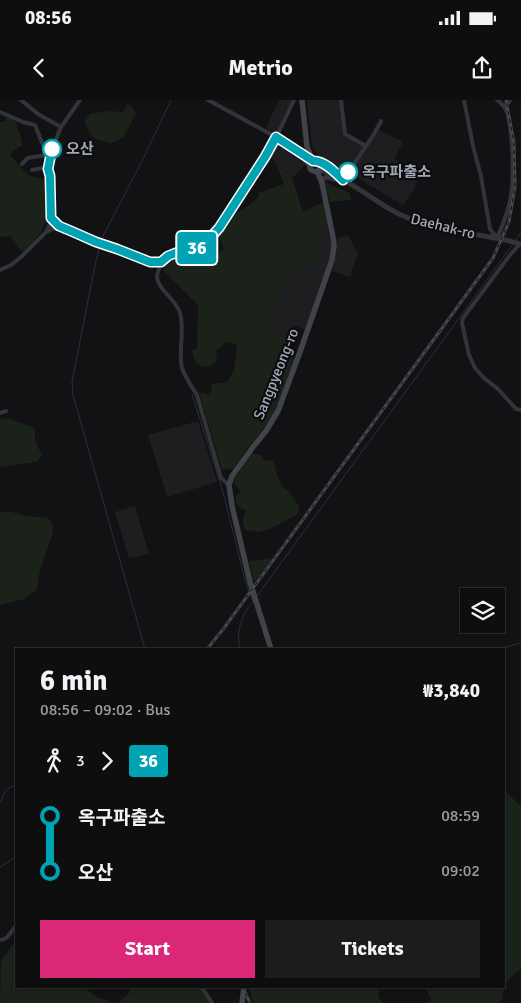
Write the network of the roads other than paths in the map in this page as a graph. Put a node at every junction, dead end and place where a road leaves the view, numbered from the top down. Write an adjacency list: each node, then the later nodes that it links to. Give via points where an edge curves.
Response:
1 (21, 100): 12 (street)
2 (80, 100): 15 (street)
3 (208, 100): 16 (street)
4 (294, 100): 16 (street)
5 (302, 100): 19 (main road, via 307,147)
6 (341, 100): 17 (street, via 346,134)
7 (464, 100): 29 (street, via 490,229)
8 (497, 100): 10 (street)
9 (510, 100): 10 (street)
10 (504, 107): 29 (street, via 510,130 512,179 510,203)
11 (0, 112): 14 (street)
12 (38, 114): 14 (street); 15 (street)
13 (381, 121): 17 (street)
14 (35, 125): 18 (street)
15 (61, 127): 21 (street)
16 (276, 137): 19 (street, via 297,150 306,161); 32 (street, via 211,239 202,247 178,252)
17 (366, 146): 24 (street)
18 (46, 155): 20 (street, via 28,158); 21 (street)
19 (315, 163): 23 (main road, via 312,170); 24 (street, Daehak-ro)
20 (22, 164)
21 (48, 168): 22 (street); 26 (street)
22 (32, 170)
23 (318, 171): 24 (street, Daehak-ro); 25 (main road, Sangpyeong-ro)
24 (343, 180): 25 (street, via 327,177); 29 (street, Daehak-ro, via 398,213 422,223)
25 (322, 183): 38 (main road, Sangpyeong-ro, via 334,246 332,260 278,410)
26 (51, 218): 27 (street); 28 (street)
27 (59, 226): 28 (street); 31 (street)
28 (46, 232): 33 (street, via 11,265)
29 (497, 238): 30 (street, Daehak-ro)
30 (521, 244): 35 (street, via 510,254 462,323 474,368 516,409)
31 (150, 262): 32 (street); 34 (street, via 157,265)
32 (161, 262): 34 (street)
33 (0, 270)
34 (158, 270): 38 (street, via 159,283 180,311 182,368 197,395 221,478)
35 (521, 410)
36 (6, 411): 37 (street)
37 (0, 413)
38 (229, 485): 39 (main road, via 253,594)
39 (271, 648)
40 (15, 927): 41 (street)
41 (0, 940)
42 (202, 988): 44 (street)
43 (244, 988): 45 (main road)
44 (212, 1003)
45 (242, 1003)

